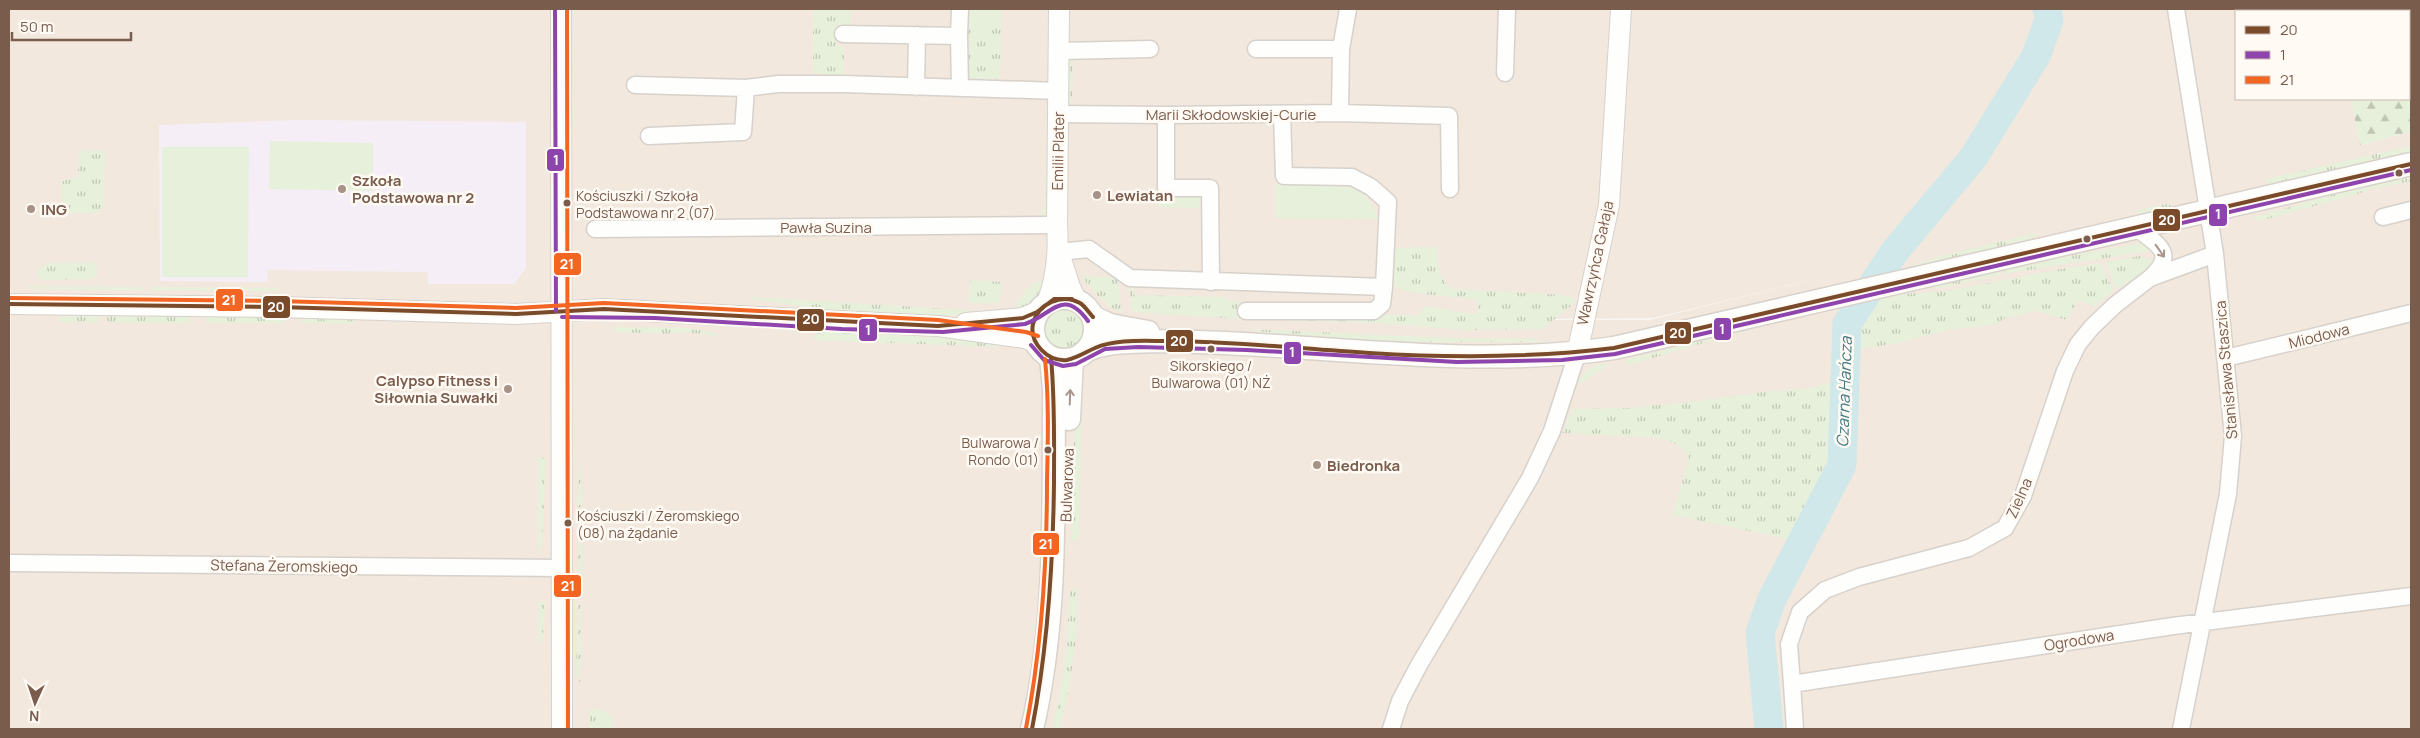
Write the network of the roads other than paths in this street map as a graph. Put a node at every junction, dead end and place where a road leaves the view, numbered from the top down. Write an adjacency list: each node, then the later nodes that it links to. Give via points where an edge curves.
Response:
1 (561, 9): 42 (street)
2 (960, 9): 10 (street)
3 (1059, 9): 14 (street, Emilii Plater)
4 (1348, 9): 13 (street)
5 (1507, 9): 15 (street)
6 (1621, 9): 49 (street, Wawrzyńca Gałaja, via 1609,205)
7 (2176, 9): 29 (street, Stanisława Staszica)
8 (843, 34): 9 (street)
9 (917, 35): 10 (street); 17 (street)
10 (959, 36): 19 (street)
11 (1150, 49): 14 (street)
12 (1256, 49): 13 (street)
13 (1341, 49): 21 (street)
14 (1060, 51): 20 (street, Emilii Plater)
15 (1505, 73)
16 (635, 85): 18 (street)
17 (916, 87): 18 (street, via 778,84); 19 (street)
18 (746, 88): 25 (street, via 743,132)
19 (960, 88): 20 (street)
20 (1059, 91): 22 (street, Emilii Plater)
21 (1340, 113): 23 (street, Marii Skłodowskiej-Curie); 27 (street, Marii Skłodowskiej-Curie, via 1449,116)
22 (1058, 114): 24 (street, Marii Skłodowskiej-Curie); 31 (street, Emilii Plater)
23 (1282, 114): 24 (street, Marii Skłodowskiej-Curie); 38 (street, via 1284,176 1352,177 1388,202)
24 (1166, 115): 37 (street, via 1166,188 1210,188)
25 (649, 136)
26 (2411, 164): 29 (main road)
27 (1450, 189)
28 (2411, 210): 30 (street)
29 (2209, 211): 32 (main road); 35 (street, Stanisława Staszica)
30 (2383, 217)
31 (1057, 225): 33 (street, Pawła Suzina); 34 (street, Emilii Plater)
32 (2135, 227): 36 (street, one-way to 36, via 2163,252 2163,265); 49 (main road)
33 (595, 229)
34 (1059, 252): 37 (street, via 1089,249 1130,278); 39 (street, Emilii Plater); 41 (street, Emilii Plater, via 1052,291)
35 (2215, 254): 36 (street, Zielna); 50 (street, Stanisława Staszica)
36 (2150, 278): 55 (street, Zielna, via 2115,305 2078,344 2065,371 2023,496 2005,528 1969,548 1858,577 1825,590 1800,612 1791,635)
37 (1211, 282): 38 (street)
38 (1384, 287): 43 (street, via 1382,304 1374,312)
39 (1076, 300): 41 (main road, via 1061,298); 45 (main road)
40 (9, 304): 42 (street, via 516,314)
41 (1042, 308): 46 (street, via 1023,318); 48 (main road, via 1033,327)
42 (562, 311): 46 (street, via 705,314); 52 (street)
43 (1246, 311)
44 (2411, 313): 50 (street, Miodowa)
45 (1093, 317): 47 (main road, via 1110,325); 48 (main road, via 1095,334)
46 (938, 326): 48 (street, via 1024,338)
47 (1193, 341): 48 (main road, via 1102,344); 49 (main road, via 1446,356)
48 (1061, 352): 57 (main road, Bulwarowa, via 1054,389 1050,591 1044,667); 58 (main road, Bulwarowa, one-way to 48, via 1058,663 1064,586)
49 (1577, 354): 59 (street, Wawrzyńca Gałaja, via 1552,431 1534,470 1400,701)
50 (2226, 358): 54 (street, Stanisława Staszica, via 2233,436 2228,494)
51 (9, 563): 52 (street, Stefana Żeromskiego)
52 (560, 568): 56 (street)
53 (2411, 596): 54 (street, Ogrodowa)
54 (2200, 623): 55 (street, Ogrodowa); 61 (street, Stanisława Staszica)
55 (1792, 684): 60 (street)
56 (561, 726)
57 (1032, 729)
58 (1048, 729)
59 (1391, 729)
60 (1795, 729)
61 (2180, 729)

